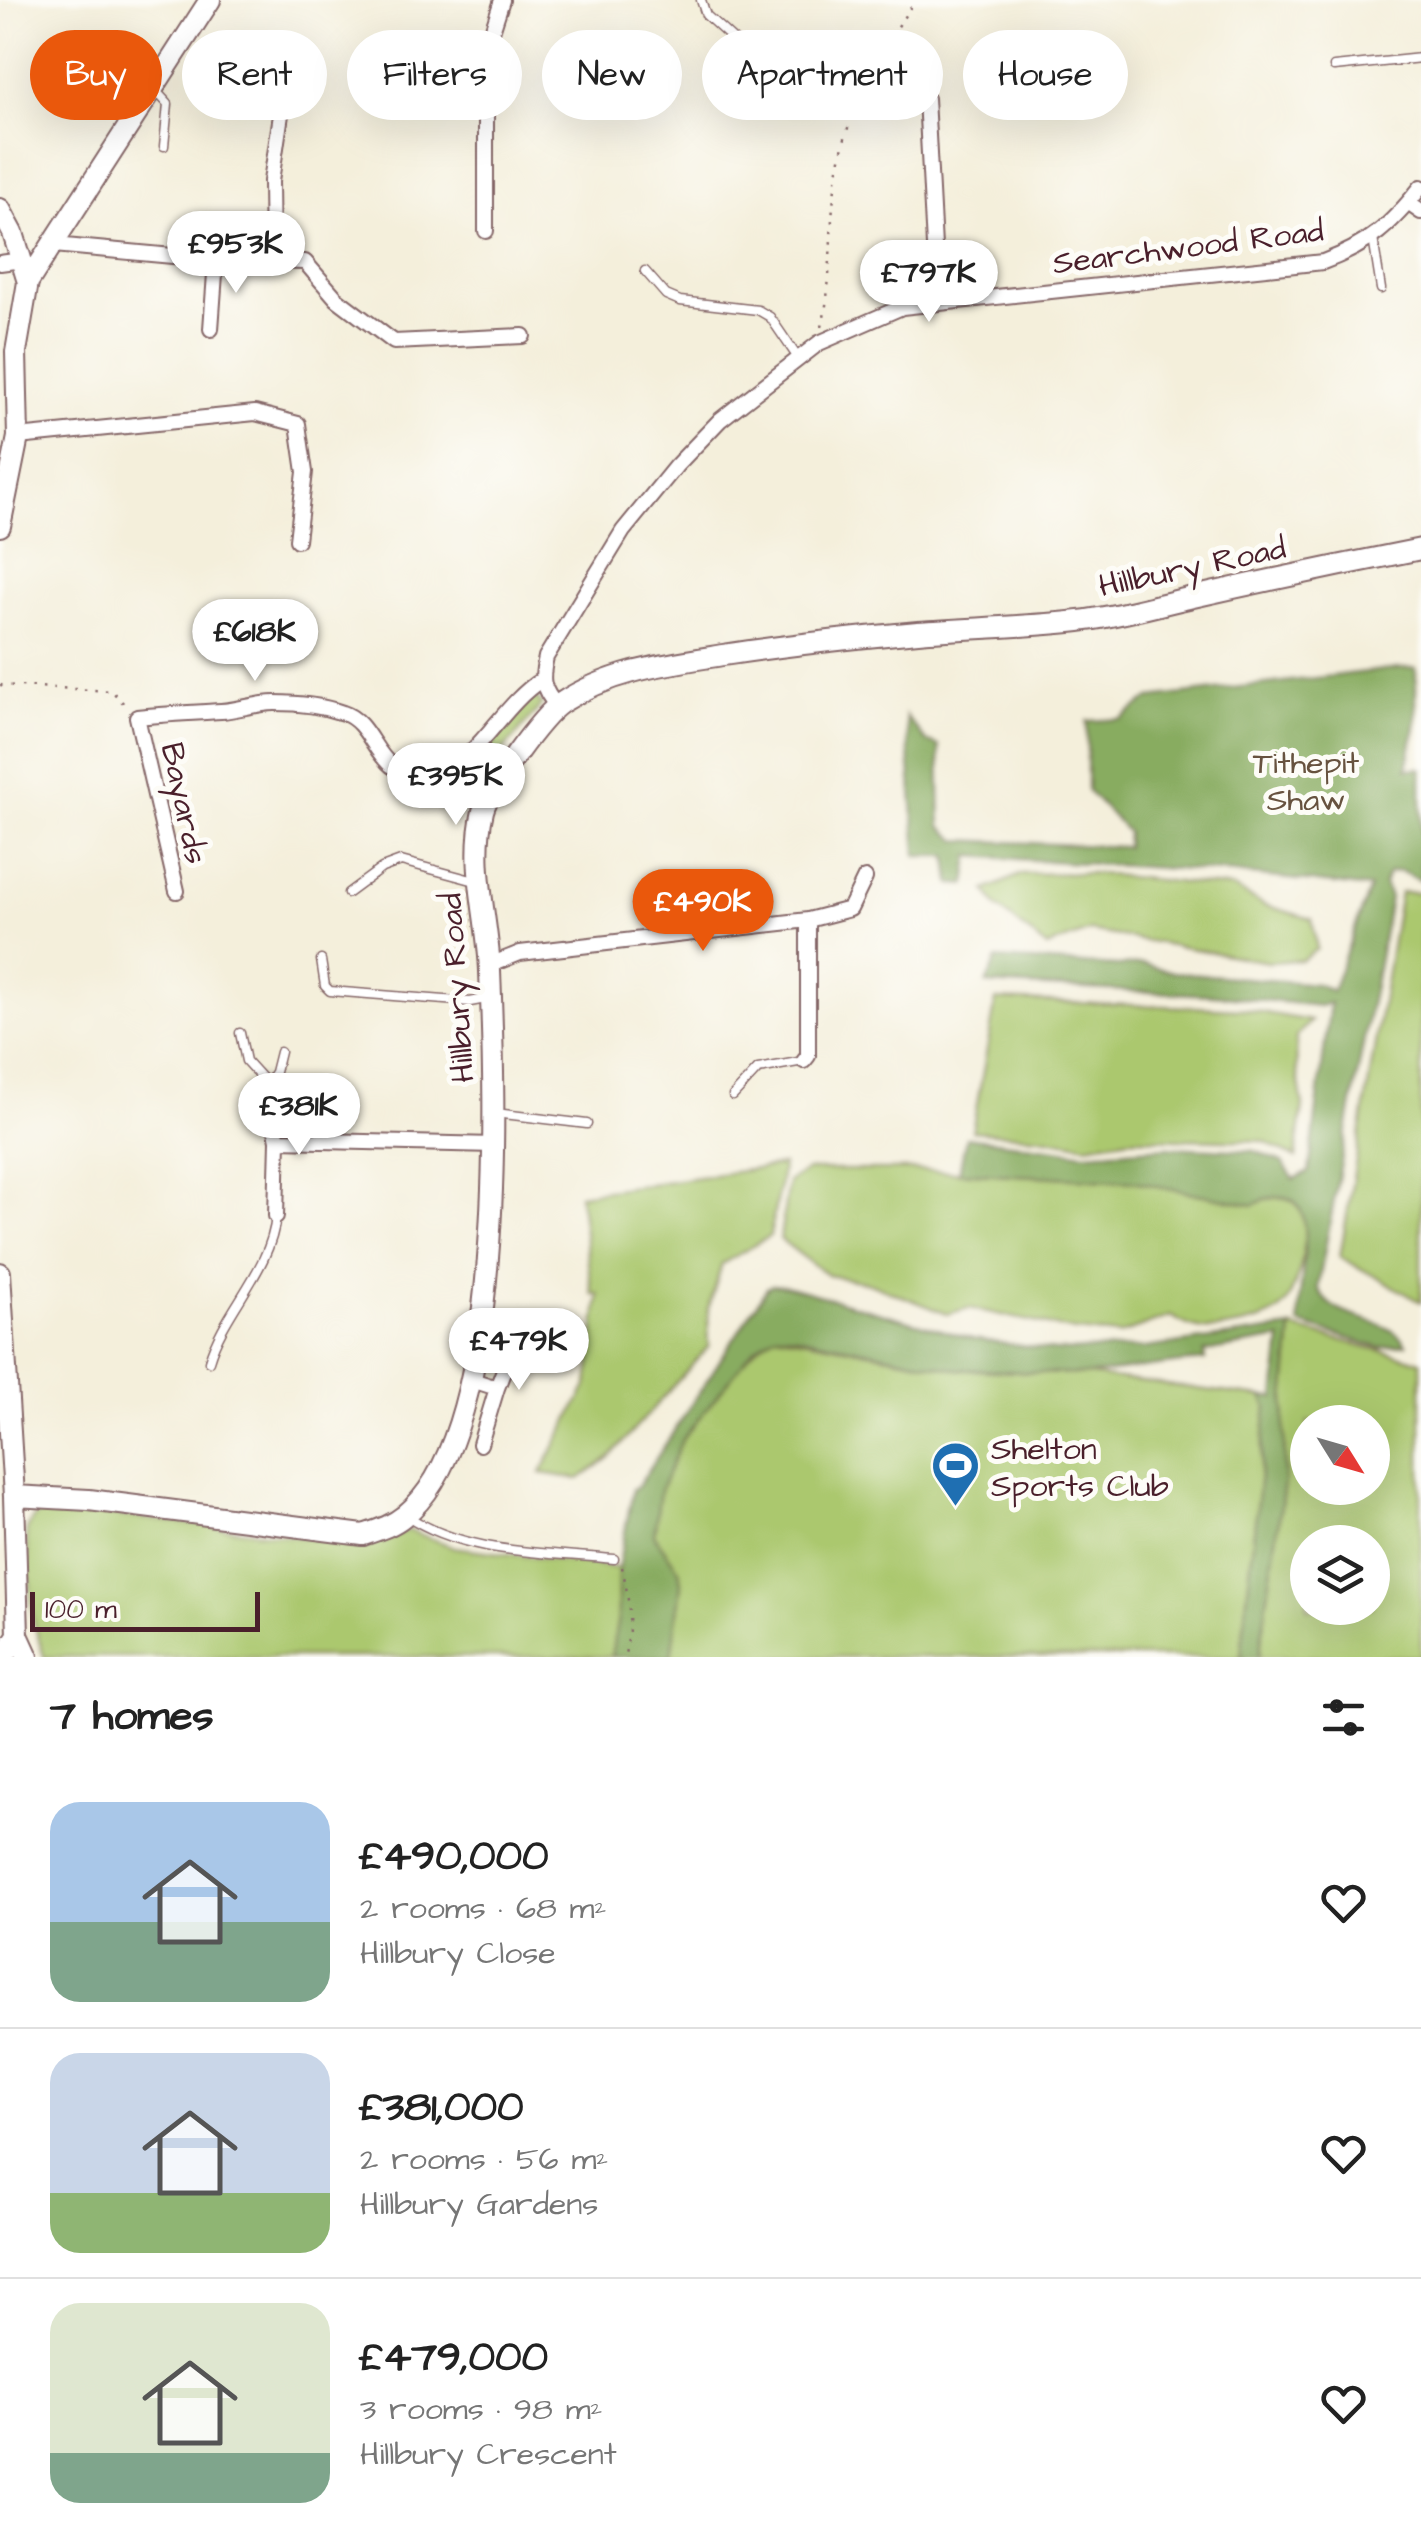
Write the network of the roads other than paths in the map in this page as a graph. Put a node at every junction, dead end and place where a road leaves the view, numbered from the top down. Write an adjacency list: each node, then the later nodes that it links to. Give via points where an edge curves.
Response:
1 (210, 0): 7 (main road)
2 (502, 0): 16 (street, via 486,50)
3 (702, 0): 4 (lane)
4 (723, 30)
5 (1421, 58): 6 (lane)
6 (1334, 67)
7 (162, 74)
8 (162, 98): 12 (lane, via 168,104)
9 (133, 120): 18 (main road)
10 (281, 120): 21 (street)
11 (927, 120): 26 (street)
12 (164, 146)
13 (1421, 186): 14 (street, Searchwood Road)
14 (1414, 208): 17 (street, Searchwood Road)
15 (0, 209): 19 (main road)
16 (486, 231)
17 (1373, 238): 25 (lane); 26 (street, Searchwood Road, via 1323,262)
18 (54, 245): 20 (street); 24 (main road)
19 (22, 260): 22 (street); 24 (main road)
20 (216, 260): 21 (street); 27 (street)
21 (272, 261): 28 (street, via 305,262 337,299 394,342)
22 (0, 263)
23 (645, 271): 29 (lane, via 680,301 758,310)
24 (28, 282): 30 (main road, via 16,352)
25 (1381, 288)
26 (938, 302): 29 (street, Searchwood Road, via 902,307 819,342)
27 (211, 329)
28 (523, 336)
29 (798, 358): 34 (street, Searchwood Road, via 720,420 623,531 546,657)
30 (18, 437): 31 (main road); 32 (street, via 255,414 298,424 304,472)
31 (0, 526)
32 (297, 540)
33 (1421, 549): 35 (main road, Hillbury Road, via 1083,621 780,646 655,666 606,679)
34 (541, 680): 35 (street); 38 (street, Bayards, via 521,693 464,758 444,772 416,775 391,767 348,714 322,708 274,703 137,716)
35 (557, 706): 37 (main road, Hillbury Road, via 483,808)
36 (865, 878): 40 (street, via 850,909)
37 (479, 882): 39 (lane, via 401,861); 42 (main road, Hillbury Road)
38 (177, 891)
39 (348, 893)
40 (808, 920): 42 (street, via 520,953); 46 (street)
41 (321, 960): 43 (lane, via 330,991)
42 (490, 965): 43 (main road, Hillbury Road)
43 (491, 998): 50 (main road, Hillbury Road)
44 (240, 1032): 47 (lane, via 246,1062)
45 (280, 1052): 47 (lane)
46 (804, 1061): 48 (lane, via 758,1069)
47 (267, 1084): 49 (lane)
48 (733, 1096)
49 (270, 1104): 52 (street)
50 (495, 1113): 51 (lane); 53 (main road, Hillbury Road)
51 (587, 1124)
52 (278, 1140): 53 (street); 54 (street)
53 (496, 1145): 59 (main road, Hillbury Road)
54 (276, 1216): 58 (lane, via 274,1238)
55 (0, 1272): 56 (main road)
56 (1, 1310): 62 (main road)
57 (511, 1329): 60 (street)
58 (209, 1361)
59 (472, 1380): 60 (street); 63 (main road, Hillbury Road, via 432,1482)
60 (497, 1388): 61 (street)
61 (480, 1444)
62 (14, 1496): 63 (main road, via 363,1534); 64 (main road)
63 (406, 1515): 65 (lane, via 428,1529 492,1546)
64 (7, 1558): 66 (main road)
65 (614, 1560)
66 (18, 1635): 67 (main road); 68 (main road)
67 (4, 1657)
68 (28, 1657)

